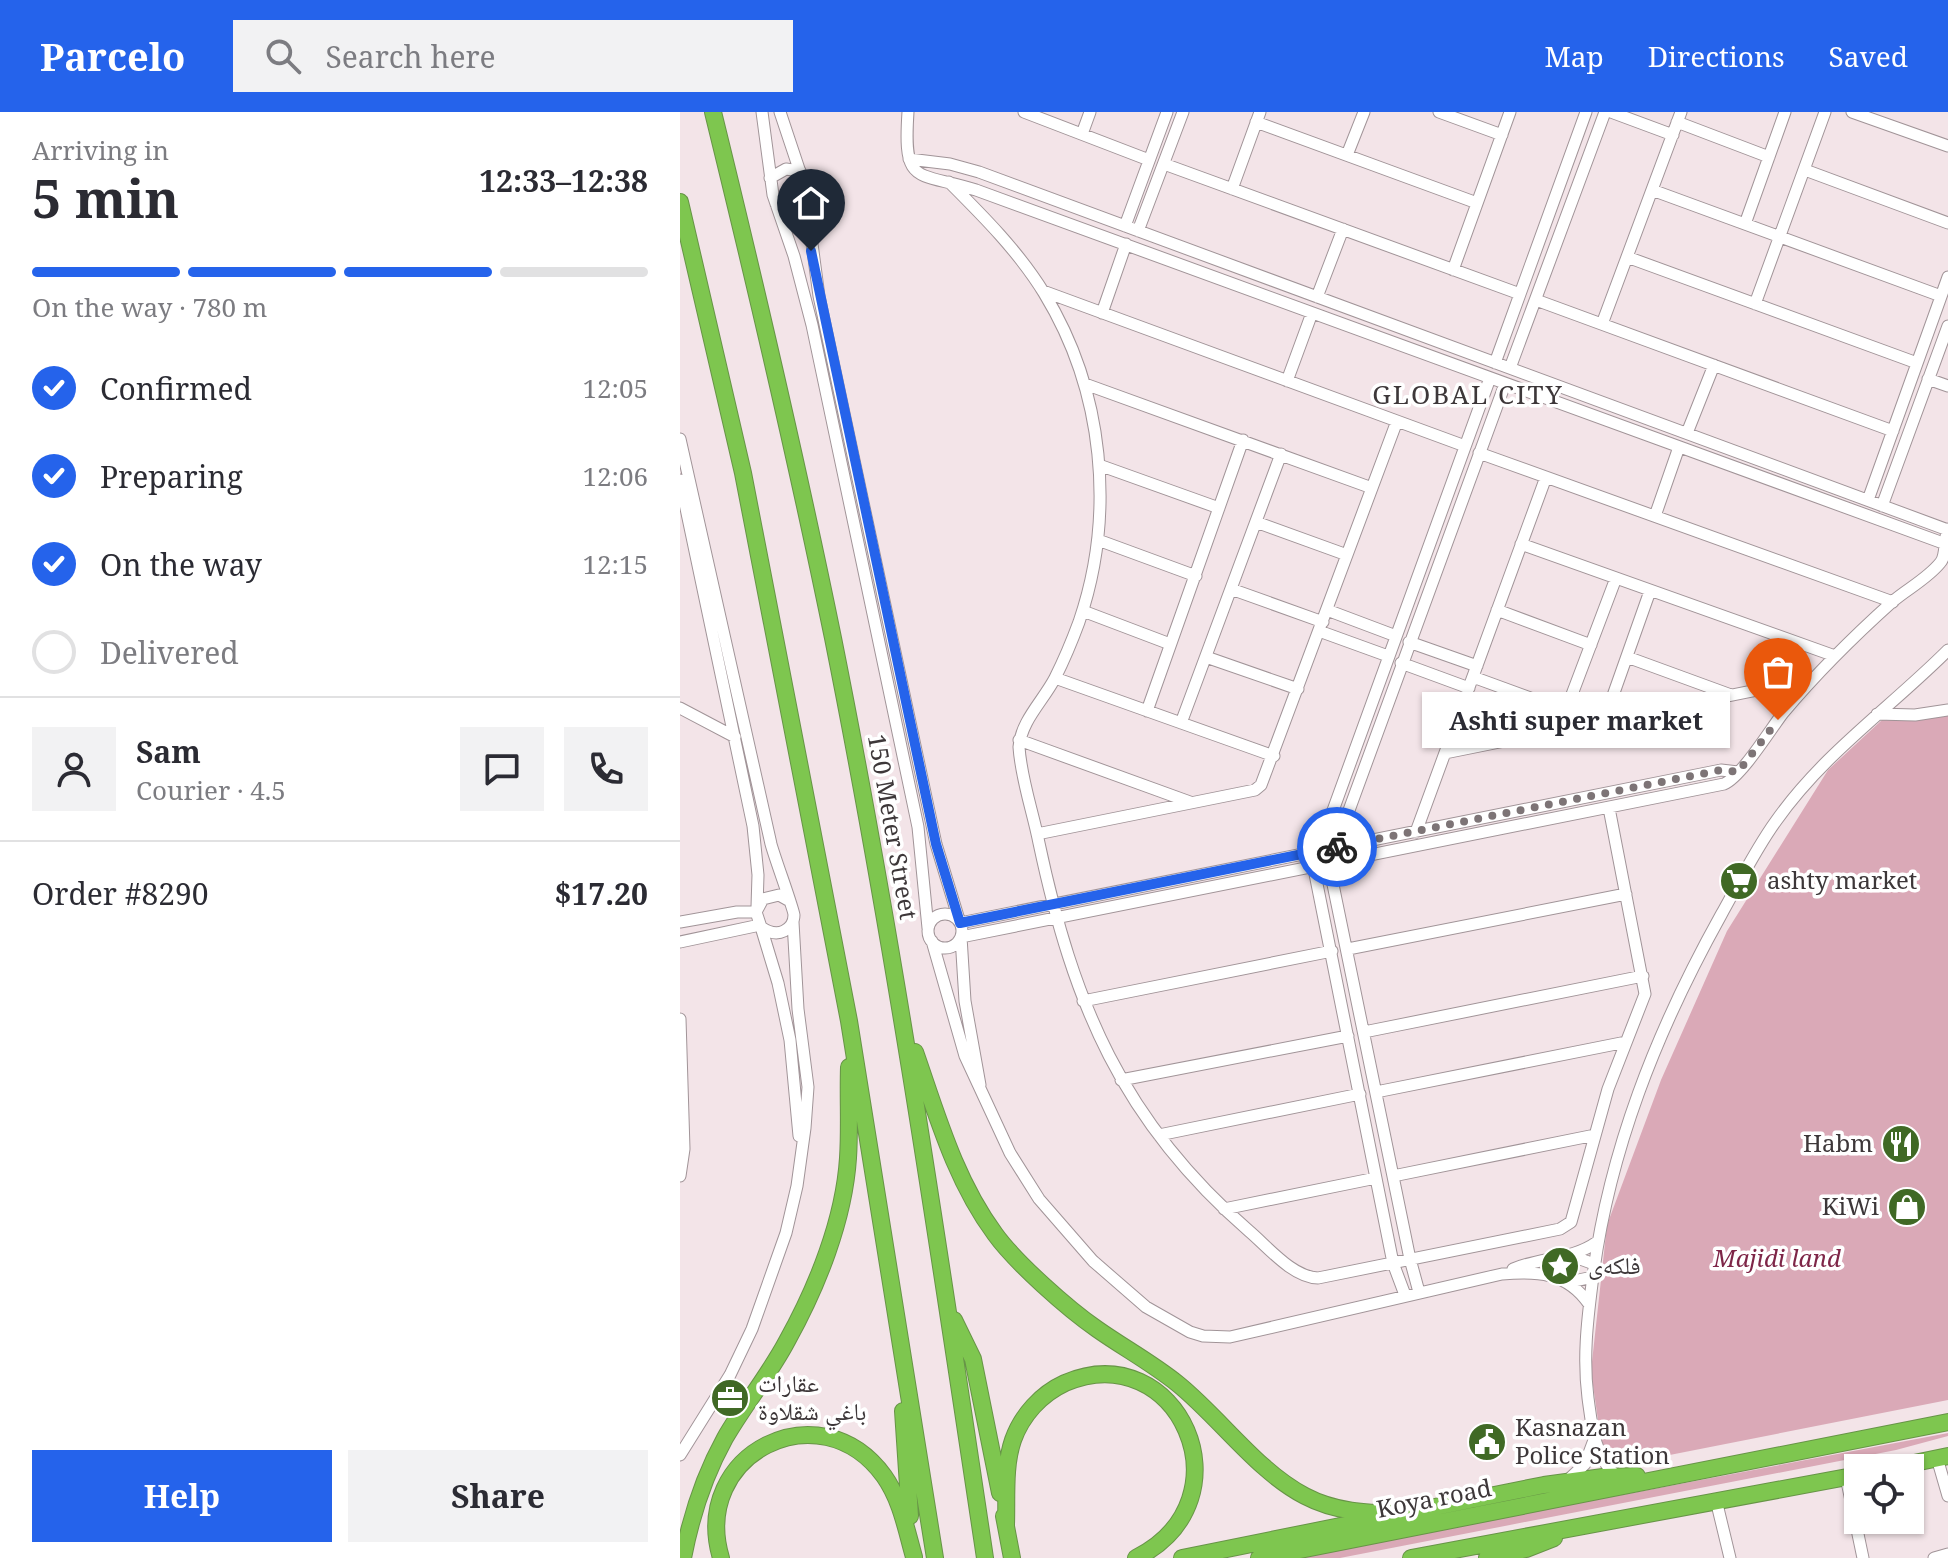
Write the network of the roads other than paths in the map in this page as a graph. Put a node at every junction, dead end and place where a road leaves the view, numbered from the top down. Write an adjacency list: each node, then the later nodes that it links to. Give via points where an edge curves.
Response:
1 (713, 112): 155 (highway, 150 Meter Street, via 833,641)
2 (762, 112): 31 (street)
3 (780, 112): 30 (street)
4 (908, 112): 26 (street)
5 (1024, 112): 20 (street)
6 (1090, 112): 20 (street)
7 (1167, 112): 27 (street)
8 (1183, 112): 28 (street)
9 (1364, 112): 24 (street)
10 (1439, 112): 21 (street)
11 (1510, 112): 21 (street)
12 (1586, 112): 52 (street)
13 (1605, 112): 55 (street)
14 (1611, 112): 22 (street)
15 (1785, 112): 25 (street)
16 (1825, 112): 29 (street)
17 (1852, 112): 23 (street)
18 (1258, 117): 24 (street); 33 (street)
19 (1679, 117): 22 (street); 25 (street)
20 (1082, 134): 27 (street)
21 (1502, 135): 37 (street)
22 (1673, 135): 34 (street)
23 (1948, 146)
24 (1347, 155): 37 (street)
25 (1769, 157): 40 (street)
26 (909, 159): 32 (street, via 921,177); 41 (street, via 964,168)
27 (1149, 160): 41 (street)
28 (1164, 164): 33 (street); 43 (street)
29 (1805, 170): 39 (street); 44 (street)
30 (800, 171): 31 (street, via 782,170); 35 (street)
31 (770, 178): 38 (street)
32 (949, 182): 45 (street); 51 (street)
33 (1232, 189): 42 (street)
34 (1652, 190): 40 (street); 46 (street)
35 (806, 196): 38 (street); 146 (street, via 819,296 936,844)
36 (680, 202): 157 (highway, via 743,473)
37 (1477, 203): 47 (street)
38 (776, 204): 147 (street, via 812,325 918,827)
39 (1948, 223)
40 (1745, 224): 44 (street)
41 (1125, 226): 43 (street)
42 (1343, 229): 47 (street); 54 (street)
43 (1138, 231): 48 (street)
44 (1780, 237): 53 (street); 56 (street)
45 (1126, 244): 50 (street); 57 (street)
46 (1627, 257): 56 (street); 59 (street)
47 (1453, 270): 52 (street)
48 (1245, 271): 50 (street); 54 (street)
49 (1948, 277): 53 (street)
50 (1240, 286): 58 (street)
51 (1043, 291): 57 (street); 68 (street)
52 (1520, 294): 61 (street)
53 (1941, 296): 62 (street)
54 (1317, 297): 61 (street)
55 (1536, 300): 59 (street); 64 (street)
56 (1755, 304): 62 (street)
57 (1102, 313): 67 (street)
58 (1312, 313): 65 (street); 67 (street)
59 (1602, 324): 63 (street)
60 (1948, 326): 66 (street)
61 (1495, 363): 64 (street)
62 (1917, 363): 72 (street)
63 (1714, 365): 72 (street); 73 (street)
64 (1510, 368): 73 (street)
65 (1490, 378): 69 (street); 76 (street)
66 (1928, 379): 70 (street); 85 (street)
67 (1287, 381): 71 (street)
68 (1085, 384): 75 (street); 80 (street)
69 (1505, 384): 77 (street); 78 (street)
70 (1948, 386)
71 (1397, 421): 76 (street); 83 (street)
72 (1893, 431): 84 (street)
73 (1687, 433): 84 (street)
74 (680, 439): 140 (street)
75 (1243, 440): 79 (street); 86 (street)
76 (1465, 446): 103 (street)
77 (1679, 447): 87 (street); 91 (street)
78 (1479, 453): 81 (street); 104 (street)
79 (1281, 454): 83 (street); 88 (street)
80 (1099, 465): 86 (street); 90 (street)
81 (1546, 477): 87 (street); 92 (street)
82 (680, 480): 126 (street)
83 (1372, 488): 93 (street)
84 (1868, 500): 85 (street)
85 (1882, 506): 89 (street)
86 (1219, 508): 94 (street)
87 (1655, 516): 98 (street)
88 (1256, 522): 93 (street); 96 (street)
89 (1948, 529): 91 (street)
90 (1098, 540): 94 (street); 101 (street)
91 (1943, 543): 98 (street, via 1941,563)
92 (1521, 544): 95 (street); 100 (street)
93 (1347, 555): 99 (street)
94 (1196, 576): 105 (street)
95 (1616, 578): 97 (street); 106 (street)
96 (1231, 589): 102 (street); 110 (street)
97 (1650, 591): 109 (street); 111 (street)
98 (1893, 602): 109 (street)
99 (1327, 610): 102 (street); 103 (street)
100 (1497, 610): 106 (street); 113 (street)
101 (1083, 611): 105 (street); 114 (street)
102 (1321, 626): 108 (street); 116 (street)
103 (1396, 636): 108 (street)
104 (1409, 642): 112 (street); 113 (street)
105 (1170, 644): 120 (street)
106 (1591, 645): 121 (street)
107 (1948, 650): 122 (street)
108 (1388, 656): 136 (street)
109 (1835, 656): 115 (street)
110 (1206, 657): 116 (street); 124 (street)
111 (1627, 657): 117 (street); 123 (street)
112 (1401, 663): 113 (street); 135 (street)
113 (1473, 677): 121 (street); 128 (street)
114 (1055, 678): 120 (street); 127 (street)
115 (1813, 679): 117 (street); 130 (street)
116 (1298, 689): 129 (street)
117 (1732, 695): 123 (street)
118 (680, 708): 126 (street)
119 (1948, 710): 122 (street)
120 (1147, 711): 124 (street)
121 (1566, 711): 125 (street)
122 (1877, 714): 175 (street, via 1790,802 1704,944 1639,1090)
123 (1604, 721): 125 (street)
124 (1181, 723): 129 (street)
125 (1565, 729): 128 (street)
126 (735, 737): 142 (street, via 756,843)
127 (1019, 740): 131 (street); 134 (street)
128 (1445, 753): 133 (street)
129 (1274, 756): 131 (street, via 1258,788)
130 (1738, 772): 132 (street, via 1724,784); 133 (street, via 1721,770)
131 (1190, 803): 134 (street)
132 (1609, 808): 137 (street); 139 (street)
133 (1416, 832): 135 (street)
134 (1037, 834): 141 (street)
135 (1333, 848): 136 (street); 137 (street)
136 (1317, 852): 138 (street); 141 (street)
137 (1329, 865): 138 (street); 151 (street)
138 (1315, 867): 143 (street); 152 (street)
139 (1626, 894): 151 (street); 153 (street)
140 (788, 900): 142 (street, via 773,895 763,899); 145 (street)
141 (1052, 905): 143 (street); 146 (street)
142 (759, 918): 144 (street, via 737,912); 145 (street, via 766,931 778,933); 150 (street); 168 (street, via 790,1040)
143 (1056, 919): 148 (street); 154 (street)
144 (680, 922)
145 (793, 922): 168 (street, via 808,1087)
146 (960, 923): 147 (street, via 942,914); 148 (street)
147 (928, 928): 149 (street)
148 (961, 937): 149 (street, via 945,948); 163 (street, via 965,1001)
149 (932, 941): 163 (street, via 962,1045)
150 (680, 942)
151 (1348, 949): 158 (street)
152 (1332, 951): 154 (street); 159 (street)
153 (1643, 976): 158 (street); 160 (street, via 1644,999)
154 (1083, 1001): 162 (street)
155 (900, 1009): 185 (highway, 150 Meter Street); 199 (highway, via 950,1153 973,1202 1007,1247 1097,1329 1178,1384 1293,1489 1335,1508)
156 (680, 1019): 161 (street)
157 (849, 1021): 186 (highway); 205 (highway, via 848,1160 836,1222 787,1342 707,1474)
158 (1364, 1032): 164 (street)
159 (1348, 1036): 162 (street); 165 (street)
160 (1626, 1042): 164 (street); 167 (street)
161 (681, 1069): 169 (street)
162 (1121, 1080): 166 (street)
163 (980, 1085): 183 (street, via 1010,1153 1055,1221 1110,1277 1177,1327 1203,1336 1230,1337)
164 (1376, 1092): 172 (street)
165 (1360, 1094): 166 (street); 173 (street)
166 (1159, 1135): 174 (street)
167 (1595, 1135): 172 (street); 177 (street, via 1566,1226)
168 (801, 1148): 188 (street, via 797,1186 771,1282 730,1375)
169 (682, 1149): 170 (street)
170 (682, 1162): 171 (street)
171 (680, 1176)
172 (1393, 1176): 177 (street)
173 (1376, 1178): 174 (street); 178 (street)
174 (1224, 1209): 178 (street, via 1305,1276)
175 (1597, 1242): 176 (street); 179 (street)
176 (1572, 1256): 179 (street); 180 (street, via 1535,1261); 181 (street, via 1566,1271)
177 (1410, 1259): 178 (street); 182 (street)
178 (1393, 1263): 183 (street)
179 (1593, 1271): 181 (street); 184 (street)
180 (1502, 1274): 181 (street, via 1544,1273); 182 (street)
181 (1569, 1282): 184 (street)
182 (1419, 1292): 183 (street)
183 (1405, 1295)
184 (1589, 1304): 189 (street, via 1585,1366)
185 (948, 1306): 200 (highway, via 973,1359); 209 (highway, 150 Meter Street)
186 (896, 1314): 207 (highway); 208 (highway)
187 (1948, 1422): 194 (highway, Koya road)
188 (692, 1437): 190 (street); 191 (street)
189 (1594, 1439): 193 (street); 196 (street, via 1585,1464)
190 (680, 1448)
191 (680, 1455)
192 (1943, 1457): 197 (street)
193 (1616, 1476): 194 (highway); 196 (highway)
194 (1668, 1477): 213 (highway, Koya road)
195 (1844, 1477): 198 (highway)
196 (1565, 1482): 199 (highway)
197 (1948, 1496)
198 (1716, 1500): 201 (highway); 216 (street)
199 (1405, 1514): 212 (highway)
200 (1006, 1525): 210 (highway); 211 (highway, via 1011,1450 1030,1410 1057,1387 1080,1378 1129,1379 1173,1407 1185,1425 1195,1460 1192,1497 1181,1519 1165,1539)
201 (1583, 1525): 204 (highway); 214 (highway)
202 (1860, 1534): 217 (street)
203 (1948, 1554): 218 (street)
204 (1508, 1556): 215 (highway)
205 (683, 1558)
206 (721, 1558): 207 (highway, via 718,1510 732,1474 766,1445 805,1435 844,1442 876,1466 896,1496)
207 (914, 1558)
208 (935, 1558)
209 (985, 1558)
210 (1012, 1558)
211 (1136, 1558)
212 (1182, 1558)
213 (1259, 1558)
214 (1411, 1558)
215 (1487, 1558)
216 (1730, 1558)
217 (1863, 1558)
218 (1934, 1558)

